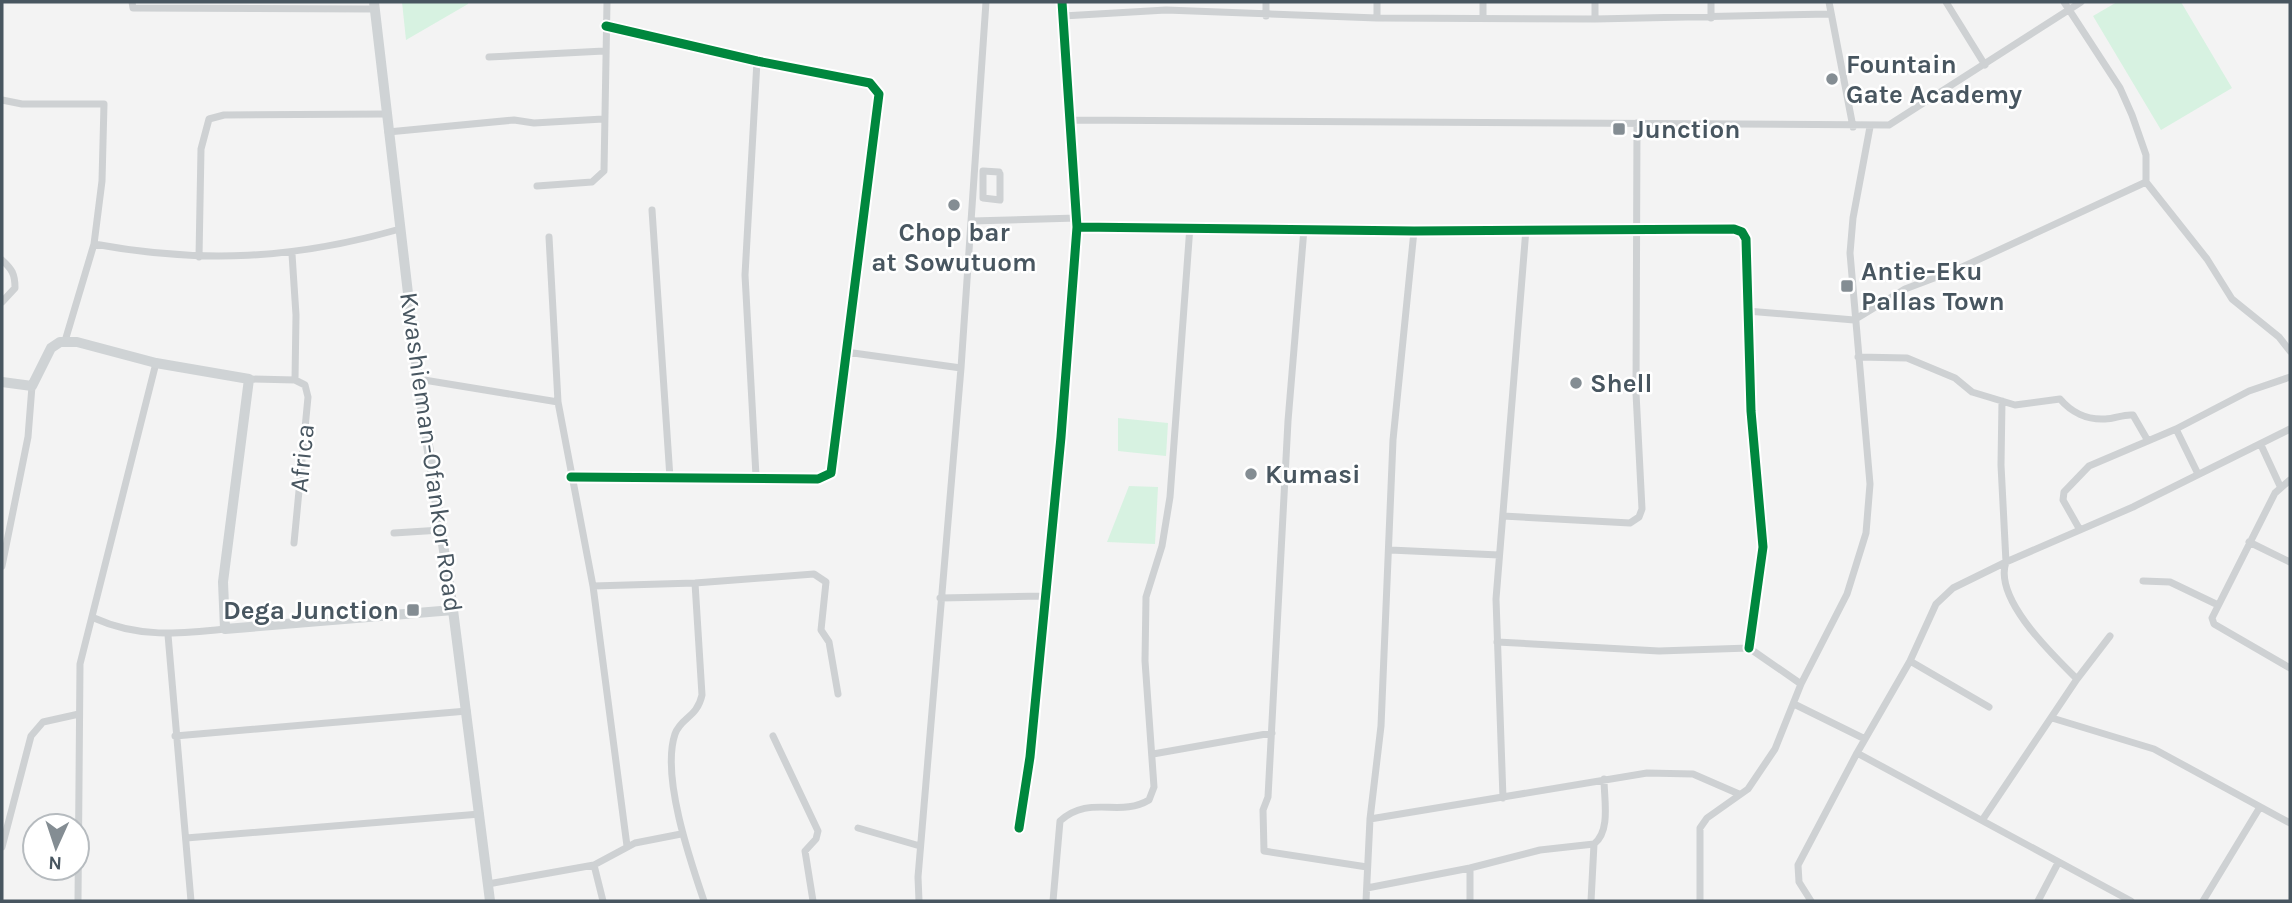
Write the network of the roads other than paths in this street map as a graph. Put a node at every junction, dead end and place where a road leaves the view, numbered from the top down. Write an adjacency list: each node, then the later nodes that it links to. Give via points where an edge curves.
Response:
1 (132, 2): 13 (street, via 133,8)
2 (607, 2): 23 (street)
3 (986, 2): 39 (street)
4 (1062, 2): 17 (street)
5 (1266, 2): 18 (street)
6 (1377, 2): 20 (street)
7 (1483, 2): 19 (street)
8 (1595, 2): 22 (street)
9 (1711, 2): 21 (street)
10 (1829, 2): 16 (street)
11 (1946, 2): 27 (street)
12 (2081, 2): 15 (street)
13 (374, 5): 29 (main road, Kwashieman-Ofankor Road)
14 (1166, 6): 17 (street); 18 (street)
15 (2066, 6): 27 (street); 36 (street, via 2120,88 2146,155)
16 (1830, 14): 21 (street); 33 (street, via 1837,29)
17 (1063, 16): 31 (street)
18 (1266, 16): 20 (street)
19 (1483, 17): 20 (street); 22 (street)
20 (1377, 18)
21 (1711, 18): 22 (street)
22 (1595, 19)
23 (606, 26): 24 (street); 26 (street)
24 (604, 51): 25 (street); 30 (street)
25 (489, 57)
26 (757, 61): 57 (street, via 870,83 879,91); 74 (street, via 745,275)
27 (1985, 65): 34 (street, via 1889,125)
28 (2, 100): 48 (street, via 104,104)
29 (385, 114): 35 (main road, Kwashieman-Ofankor Road); 50 (street, via 223,115 209,119 201,149)
30 (603, 118): 35 (street, via 514,120); 37 (street, via 604,171 599,178)
31 (1070, 120): 32 (street); 40 (street)
32 (1637, 123): 33 (street); 45 (street)
33 (1853, 127): 34 (street)
34 (1870, 127): 54 (street, via 1850,253)
35 (387, 132): 42 (main road, Kwashieman-Ofankor Road)
36 (2146, 182): 54 (street, via 1905,289); 56 (street, via 2207,259 2232,299)
37 (537, 186)
38 (652, 210): 76 (street)
39 (972, 220): 40 (street); 60 (street)
40 (1077, 222): 41 (street); 94 (street)
41 (1190, 226): 43 (street); 119 (street, via 1170,497 1162,547 1146,597 1145,661)
42 (400, 229): 49 (street); 63 (main road, Kwashieman-Ofankor Road)
43 (1304, 229): 46 (street); 114 (street, via 1288,421)
44 (1526, 229): 45 (street); 46 (street); 79 (street)
45 (1638, 229): 53 (street, via 1742,232 1746,239); 79 (street, via 1639,517 1630,523)
46 (1414, 230): 86 (street, via 1393,440)
47 (549, 237): 68 (street)
48 (94, 244): 50 (street); 55 (street)
49 (292, 254): 50 (street); 64 (street)
50 (199, 257)
51 (2, 260): 52 (street, via 15,277 15,288)
52 (2, 302)
53 (1747, 311): 54 (street); 103 (street, via 1763,547)
54 (1854, 320): 58 (street)
55 (65, 341): 59 (main road); 66 (main road, via 51,348)
56 (2290, 351)
57 (846, 352): 60 (street); 74 (street, via 831,473 818,479)
58 (1858, 357): 67 (street, via 1907,358 1955,378 1972,392); 107 (street, via 1870,484 1866,533 1847,594)
59 (156, 363): 62 (main road); 98 (street)
60 (961, 368): 95 (street)
61 (2290, 377): 69 (street, via 2249,391)
62 (249, 379): 64 (street); 99 (main road, via 223,582)
63 (418, 379): 68 (street); 80 (main road, Kwashieman-Ofankor Road)
64 (295, 380): 84 (street, Africa, via 305,385 308,397)
65 (2, 382): 66 (main road)
66 (32, 386): 83 (street, via 28,437)
67 (2003, 401): 71 (street, via 2028,405 2051,398 2060,399 2076,414 2094,418 2133,415); 88 (street)
68 (558, 402): 75 (street)
69 (2176, 429): 71 (street); 73 (street)
70 (2290, 429): 72 (street)
71 (2148, 441): 81 (street, via 2089,466 2069,485 2063,500)
72 (2260, 445): 73 (street); 78 (street)
73 (2198, 474): 81 (street)
74 (756, 476): 76 (street)
75 (570, 477): 76 (street); 93 (street)
76 (670, 478)
77 (2290, 480): 78 (street)
78 (2280, 486): 85 (street)
79 (1503, 516): 87 (street)
80 (441, 530): 82 (street); 97 (main road, Kwashieman-Ofankor Road)
81 (2080, 530): 88 (street)
82 (394, 534)
83 (5, 538): 90 (street)
84 (294, 542)
85 (2249, 542): 89 (street); 96 (street)
86 (1390, 551): 87 (street); 125 (street, via 1381,726)
87 (1499, 555): 102 (street)
88 (2006, 562): 104 (street, via 1943,595); 106 (street, via 2004,579 2022,618)
89 (2290, 562)
90 (2, 566)
91 (2143, 581): 96 (street, via 2170,582)
92 (695, 583): 93 (street); 108 (street, via 823,577 821,630 829,642); 130 (street, via 702,695 693,716 679,725 673,749)
93 (593, 586): 133 (street)
94 (1044, 596): 95 (street); 129 (street)
95 (940, 598): 134 (street)
96 (2216, 604): 105 (street, via 2214,624)
97 (453, 610): 99 (main road); 111 (main road, Kwashieman-Ofankor Road)
98 (94, 618): 100 (street, via 125,630); 112 (street, via 80,664)
99 (225, 629): 100 (street)
100 (167, 635): 115 (street)
101 (2109, 636): 106 (street)
102 (1497, 642): 103 (street, via 1659,651); 122 (street)
103 (1749, 648): 107 (street)
104 (1910, 661): 110 (street); 117 (street)
105 (2290, 668)
106 (2077, 679): 113 (street)
107 (1801, 684): 109 (street)
108 (838, 694)
109 (1794, 704): 117 (street); 121 (street, via 1769,760)
110 (1989, 707)
111 (467, 711): 115 (street); 124 (main road, Kwashieman-Ofankor Road)
112 (79, 714): 135 (street, via 43,722 31,736); 142 (street)
113 (2052, 718): 123 (street, via 2154,749); 126 (street)
114 (1272, 733): 119 (street); 138 (street, via 1264,851)
115 (176, 736): 131 (street)
116 (773, 736): 147 (street, via 818,831 805,851)
117 (1865, 739): 118 (street)
118 (1857, 753): 126 (street); 154 (street, via 1798,865 1799,883)
119 (1153, 754): 149 (street, via 1154,788 1149,800 1137,807 1078,808 1060,821)
120 (1604, 779): 121 (street, via 1677,772); 122 (street); 132 (street, via 1604,830)
121 (1739, 794): 153 (street, via 1700,828)
122 (1503, 799): 125 (street)
123 (2260, 807): 127 (street); 157 (street)
124 (480, 814): 131 (street); 140 (main road, Kwashieman-Ofankor Road)
125 (1370, 819): 138 (street)
126 (1983, 819): 136 (street)
127 (2290, 822)
128 (858, 828): 134 (street)
129 (1019, 828)
130 (681, 834): 133 (street); 146 (street)
131 (186, 838): 143 (street)
132 (1594, 844): 139 (street, via 1540,850); 152 (street)
133 (627, 846): 137 (street)
134 (920, 846): 148 (street)
135 (2, 847)
136 (2058, 863): 155 (street); 156 (street)
137 (594, 865): 140 (street); 145 (street)
138 (1367, 867): 141 (street)
139 (1470, 868): 141 (street); 151 (street)
140 (488, 884): 144 (main road, Kwashieman-Ofankor Road)
141 (1367, 888): 150 (street)
142 (78, 901)
143 (191, 901)
144 (490, 901)
145 (603, 901)
146 (704, 901)
147 (813, 901)
148 (919, 901)
149 (1053, 901)
150 (1366, 901)
151 (1470, 901)
152 (1591, 901)
153 (1700, 901)
154 (1811, 901)
155 (2038, 901)
156 (2131, 901)
157 (2203, 901)

